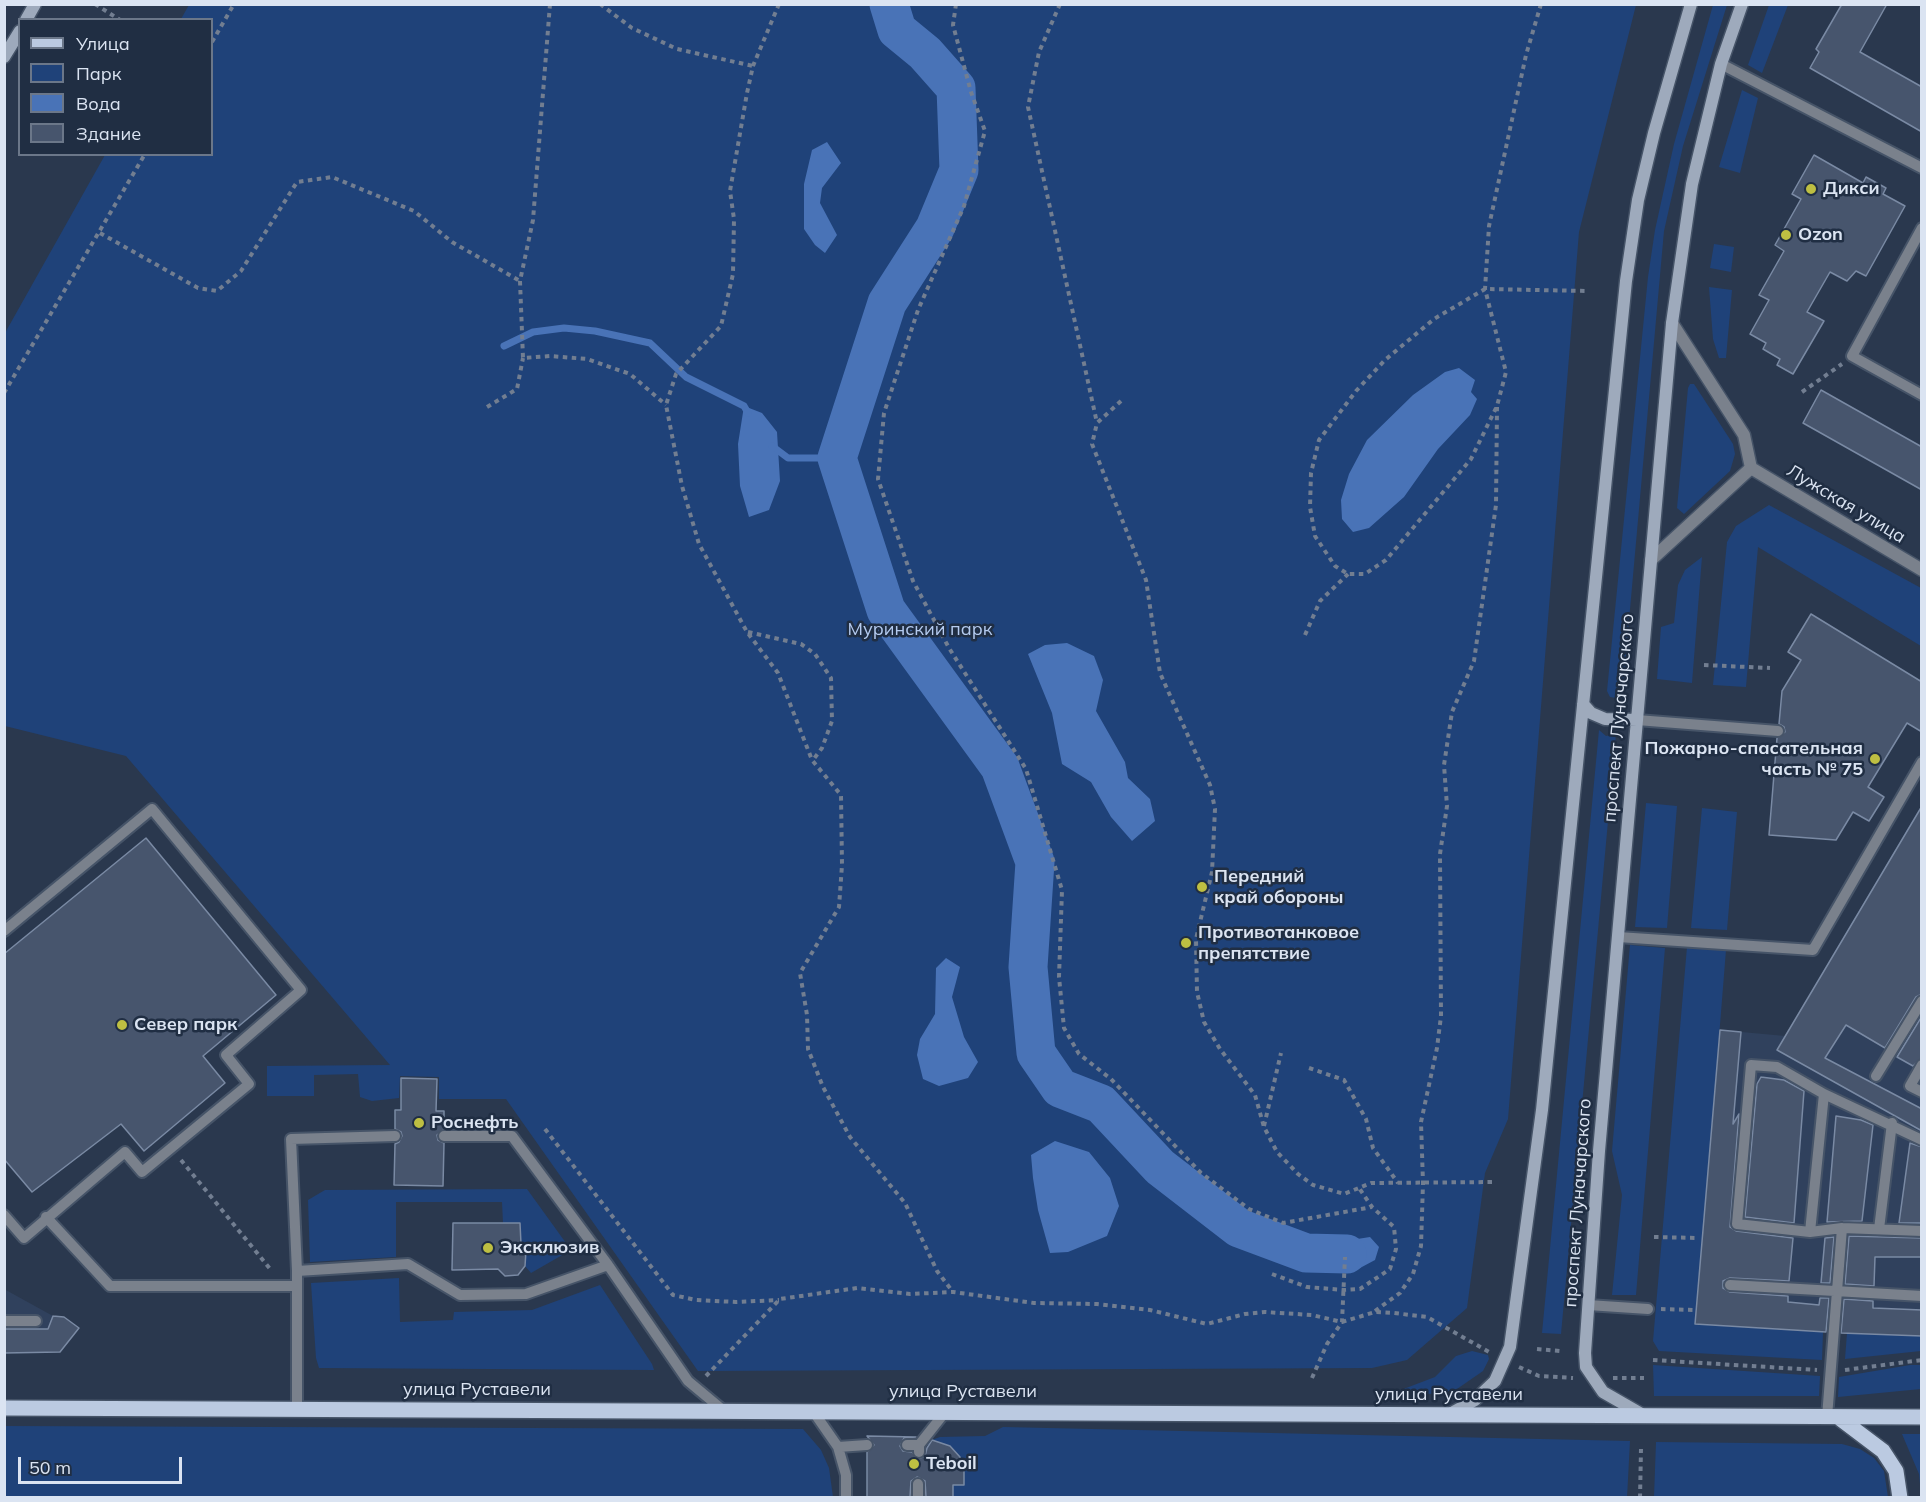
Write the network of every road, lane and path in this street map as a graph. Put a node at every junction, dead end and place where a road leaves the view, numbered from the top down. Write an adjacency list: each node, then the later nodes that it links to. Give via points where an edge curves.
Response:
1 (35, 4): 12 (main road)
2 (95, 4): 13 (path)
3 (234, 4): 15 (path)
4 (550, 4): 23 (path, via 533,220)
5 (600, 4): 18 (path, via 632,28 677,49)
6 (779, 4): 18 (path)
7 (956, 4): 70 (path, via 953,25 985,131 964,206 918,310 884,413 878,478 913,581 949,648 1026,769 1062,890 1059,976 1064,1028 1079,1054 1111,1079 1201,1173 1249,1209 1283,1223)
8 (1060, 4): 36 (path, via 1039,52 1028,107)
9 (1541, 4): 24 (path, via 1526,55 1490,225)
10 (1691, 4): 45 (main road, проспект Луначарского, via 1654,133 1626,281)
11 (1742, 4): 17 (main road, проспект Луначарского)
12 (27, 18)
13 (117, 18)
14 (18, 34): 16 (main road)
15 (213, 40)
16 (4, 57)
17 (1721, 64): 20 (lane); 26 (main road, проспект Луначарского, via 1692,184)
18 (753, 66): 33 (path, via 730,191 733,274 721,326 676,374)
19 (144, 156): 22 (path)
20 (1922, 168)
21 (1922, 228): 27 (lane)
22 (100, 233): 23 (path, via 198,288 217,291 241,271 297,182 332,177 414,211 452,242); 30 (path)
23 (520, 281): 28 (path)
24 (1485, 289): 25 (path); 34 (path, via 1506,372); 40 (path, via 1434,319 1385,360 1319,440 1311,473 1310,507 1315,536 1335,567)
25 (1588, 291)
26 (1672, 323): 37 (street, via 1744,435); 38 (main road, проспект Луначарского)
27 (1852, 356): 29 (path); 31 (lane)
28 (523, 358): 33 (path, via 587,359 630,374); 35 (path, via 517,389)
29 (1802, 392)
30 (4, 393)
31 (1922, 395)
32 (1121, 401): 36 (path)
33 (666, 405): 41 (path, via 682,486 699,544)
34 (1497, 406): 40 (path, via 1471,459 1386,560 1365,574); 68 (path, via 1496,505 1476,650 1452,712 1444,765 1447,806 1440,854 1441,1016 1421,1122)
35 (487, 407)
36 (1097, 423): 60 (path, via 1092,444 1146,580 1160,673 1210,785 1215,809 1212,872 1196,939 1197,992 1204,1022 1255,1095)
37 (1751, 468): 38 (street); 39 (street, Лужская улица)
38 (1651, 560): 46 (main road, проспект Луначарского)
39 (1922, 570)
40 (1348, 574): 42 (path, via 1320,601)
41 (747, 632): 48 (path, via 778,674); 48 (path, via 801,644 815,654 831,678 832,721 822,748)
42 (1305, 635)
43 (1704, 665): 44 (path)
44 (1770, 668)
45 (1583, 704): 46 (main road, via 1605,719); 99 (main road, проспект Луначарского, via 1542,1110)
46 (1637, 720): 47 (lane); 51 (main road, проспект Луначарского)
47 (1778, 731)
48 (812, 760): 87 (path, via 841,795 842,865 839,907 800,973 808,1050 850,1137 905,1203 937,1271)
49 (1922, 762): 51 (lane, via 1813,950)
50 (4, 931): 65 (lane, via 152,809 301,990 226,1056 249,1084)
51 (1618, 937): 90 (main road, проспект Луначарского)
52 (1922, 1001): 56 (lane)
53 (1281, 1053): 60 (path)
54 (1922, 1065): 57 (lane, via 1910,1086)
55 (1309, 1068): 67 (path, via 1344,1080 1366,1119 1372,1148)
56 (1876, 1076)
57 (1922, 1092)
58 (1824, 1094): 59 (lane); 76 (lane); 76 (lane, via 1777,1067 1751,1065 1737,1224)
59 (1892, 1124): 64 (lane); 74 (lane)
60 (1264, 1127): 69 (path, via 1277,1152 1313,1185 1344,1194)
61 (545, 1129): 89 (path, via 673,1295 736,1302)
62 (395, 1136): 81 (lane, via 291,1139)
63 (444, 1136): 80 (lane, via 512,1136)
64 (1922, 1140)
65 (172, 1147): 72 (lane, via 142,1172 126,1152); 84 (path, via 267,1267)
66 (1495, 1182): 68 (path)
67 (1398, 1183): 68 (path); 69 (path, via 1371,1183)
68 (1423, 1183): 93 (path, via 1421,1246 1413,1274 1400,1293)
69 (1359, 1188): 70 (path)
70 (1372, 1207): 85 (path, via 1394,1227 1396,1249 1390,1269 1360,1289)
71 (4, 1215): 72 (lane, via 24,1238)
72 (46, 1217): 84 (lane, via 110,1286)
73 (1842, 1228): 74 (lane); 76 (lane); 86 (lane)
74 (1880, 1229): 75 (lane)
75 (1922, 1231)
76 (1810, 1232)
77 (1654, 1236): 78 (path)
78 (1698, 1239)
79 (1345, 1257): 85 (path)
80 (608, 1265): 81 (lane, via 526,1294 460,1295 408,1264); 109 (lane, via 688,1381)
81 (297, 1271): 84 (lane)
82 (1272, 1274): 85 (path, via 1307,1287)
83 (1730, 1285): 86 (lane)
84 (297, 1286): 108 (lane)
85 (1344, 1290): 96 (path)
86 (1838, 1291): 88 (lane); 102 (lane)
87 (953, 1292): 89 (path, via 910,1294 857,1288); 96 (path, via 1034,1303 1140,1309 1207,1324 1265,1312 1312,1315)
88 (1922, 1296)
89 (780, 1299): 106 (path)
90 (1588, 1305): 91 (lane); 104 (main road, проспект Луначарского, via 1585,1353)
91 (1648, 1309): 92 (path)
92 (1693, 1310)
93 (1375, 1312): 96 (path); 99 (path, via 1427,1317)
94 (4, 1321): 95 (lane)
95 (36, 1321)
96 (1342, 1322): 103 (path)
97 (1537, 1349): 98 (path)
98 (1560, 1351)
99 (1506, 1360): 104 (path, via 1539,1376); 112 (main road, проспект Луначарского, via 1488,1387)
100 (1653, 1360): 102 (path)
101 (1922, 1360): 102 (path)
102 (1831, 1371): 114 (lane)
103 (1312, 1378)
104 (1592, 1378): 105 (path); 113 (main road, via 1603,1392)
105 (1644, 1378)
106 (701, 1381)
107 (4, 1408): 108 (main road, улица Руставели)
108 (297, 1408): 109 (main road, улица Руставели)
109 (724, 1411): 110 (main road, улица Руставели)
110 (813, 1411): 111 (main road, улица Руставели); 118 (lane)
111 (946, 1411): 112 (main road, улица Руставели); 117 (lane, via 919,1449)
112 (1450, 1414): 113 (main road, улица Руставели)
113 (1643, 1415): 114 (main road, улица Руставели)
114 (1833, 1417): 115 (main road, улица Руставели); 124 (main road, via 1883,1451 1896,1472)
115 (1922, 1417)
116 (867, 1445): 118 (lane)
117 (907, 1445)
118 (838, 1447): 121 (lane, via 846,1475)
119 (1641, 1449): 123 (path)
120 (918, 1484): 122 (lane)
121 (846, 1497)
122 (918, 1497)
123 (1640, 1497)
124 (1900, 1497)

